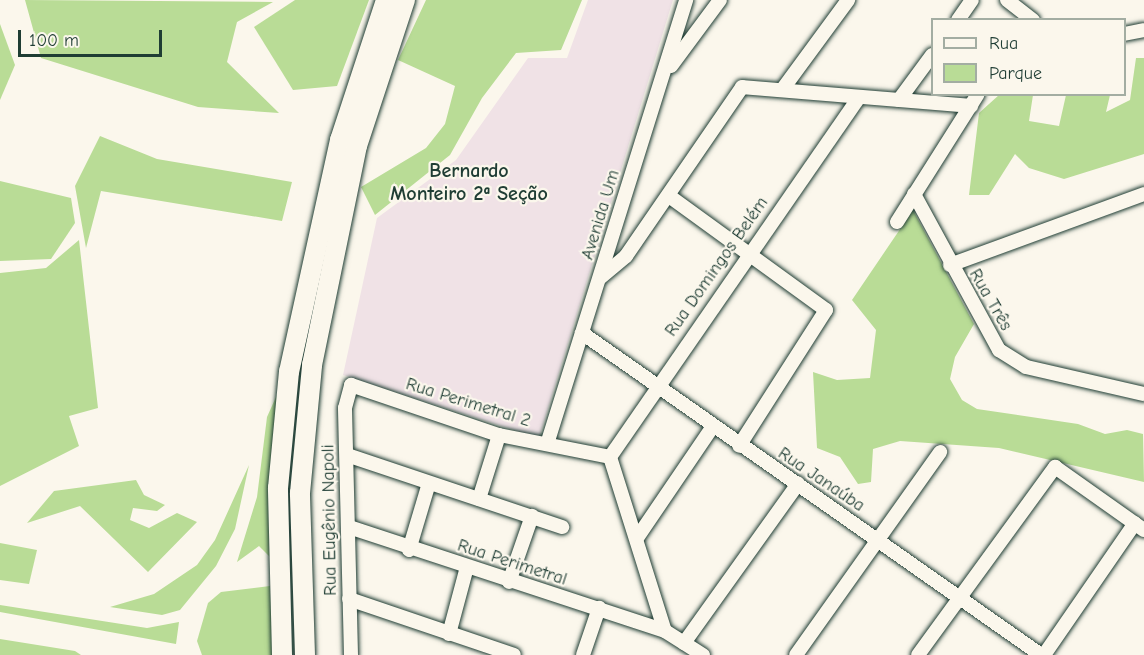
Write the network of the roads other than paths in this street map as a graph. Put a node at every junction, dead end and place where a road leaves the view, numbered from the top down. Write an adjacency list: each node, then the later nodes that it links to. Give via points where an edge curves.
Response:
1 (386, 0): 54 (highway, via 340,140 289,372 278,488)
2 (405, 0): 55 (highway, via 357,146 312,365 300,493)
3 (686, 0): 13 (street, Avenida Um)
4 (720, 0): 13 (street)
5 (848, 0): 14 (street)
6 (972, 0): 8 (street)
7 (1007, 0): 9 (street)
8 (959, 18)
9 (1029, 18)
10 (1144, 30): 11 (street)
11 (1126, 34)
12 (931, 58): 16 (street)
13 (664, 75): 24 (street, Avenida Um)
14 (782, 90): 15 (street); 20 (street, via 742,87)
15 (858, 99): 16 (street); 22 (street, Rua Domingos Belém)
16 (899, 100): 17 (street)
17 (975, 100): 18 (street)
18 (914, 194): 21 (street); 23 (street, Rua Três)
19 (1144, 194): 23 (street)
20 (669, 196): 22 (street); 24 (street, via 626,256)
21 (897, 222)
22 (747, 254): 26 (street, Rua Domingos Belém); 32 (street, via 826,310)
23 (950, 265): 28 (street, Rua Três, via 999,350 1026,367)
24 (600, 278): 25 (street, Avenida Um)
25 (582, 333): 26 (street, Rua Janaúba); 31 (street, Avenida Um)
26 (659, 383): 29 (street, Rua Janaúba); 35 (street, Rua Domingos Belém)
27 (351, 385): 30 (street, Rua Perimetral 2); 34 (street, Rua Eugênio Napoli, via 346,395)
28 (1144, 394)
29 (713, 426): 32 (street, Rua Janaúba); 43 (street)
30 (499, 435): 31 (street, Rua Perimetral 2); 38 (street)
31 (548, 441): 35 (street, Rua Perimetral 2)
32 (740, 446): 37 (street, Rua Janaúba)
33 (940, 452): 44 (street)
34 (346, 455): 36 (street); 41 (street, Rua Eugênio Napoli)
35 (610, 457): 43 (street)
36 (429, 483): 38 (street); 45 (street)
37 (798, 484): 44 (street, Rua Janaúba); 53 (street)
38 (479, 499): 39 (street)
39 (532, 516): 42 (street); 47 (street)
40 (1140, 526): 48 (street, via 1055,467); 62 (street)
41 (349, 527): 45 (street, Rua Perimetral); 49 (street, Rua Eugênio Napoli)
42 (562, 527)
43 (637, 538): 51 (street)
44 (876, 539): 48 (street, Rua Janaúba); 60 (street)
45 (409, 550): 46 (street, Rua Perimetral)
46 (467, 567): 47 (street, Rua Perimetral); 52 (street)
47 (509, 582): 50 (street, Rua Perimetral)
48 (960, 595): 61 (street); 62 (street, Rua Janaúba)
49 (349, 599): 52 (street); 56 (street, Rua Eugênio Napoli)
50 (599, 608): 51 (street, Rua Perimetral); 58 (street)
51 (665, 631): 53 (street, Rua Perimetral)
52 (449, 634): 57 (street)
53 (684, 642): 59 (street, Rua Perimetral)
54 (282, 655)
55 (305, 655)
56 (351, 655)
57 (514, 655)
58 (583, 655)
59 (703, 655)
60 (796, 655)
61 (918, 655)
62 (1042, 655)

